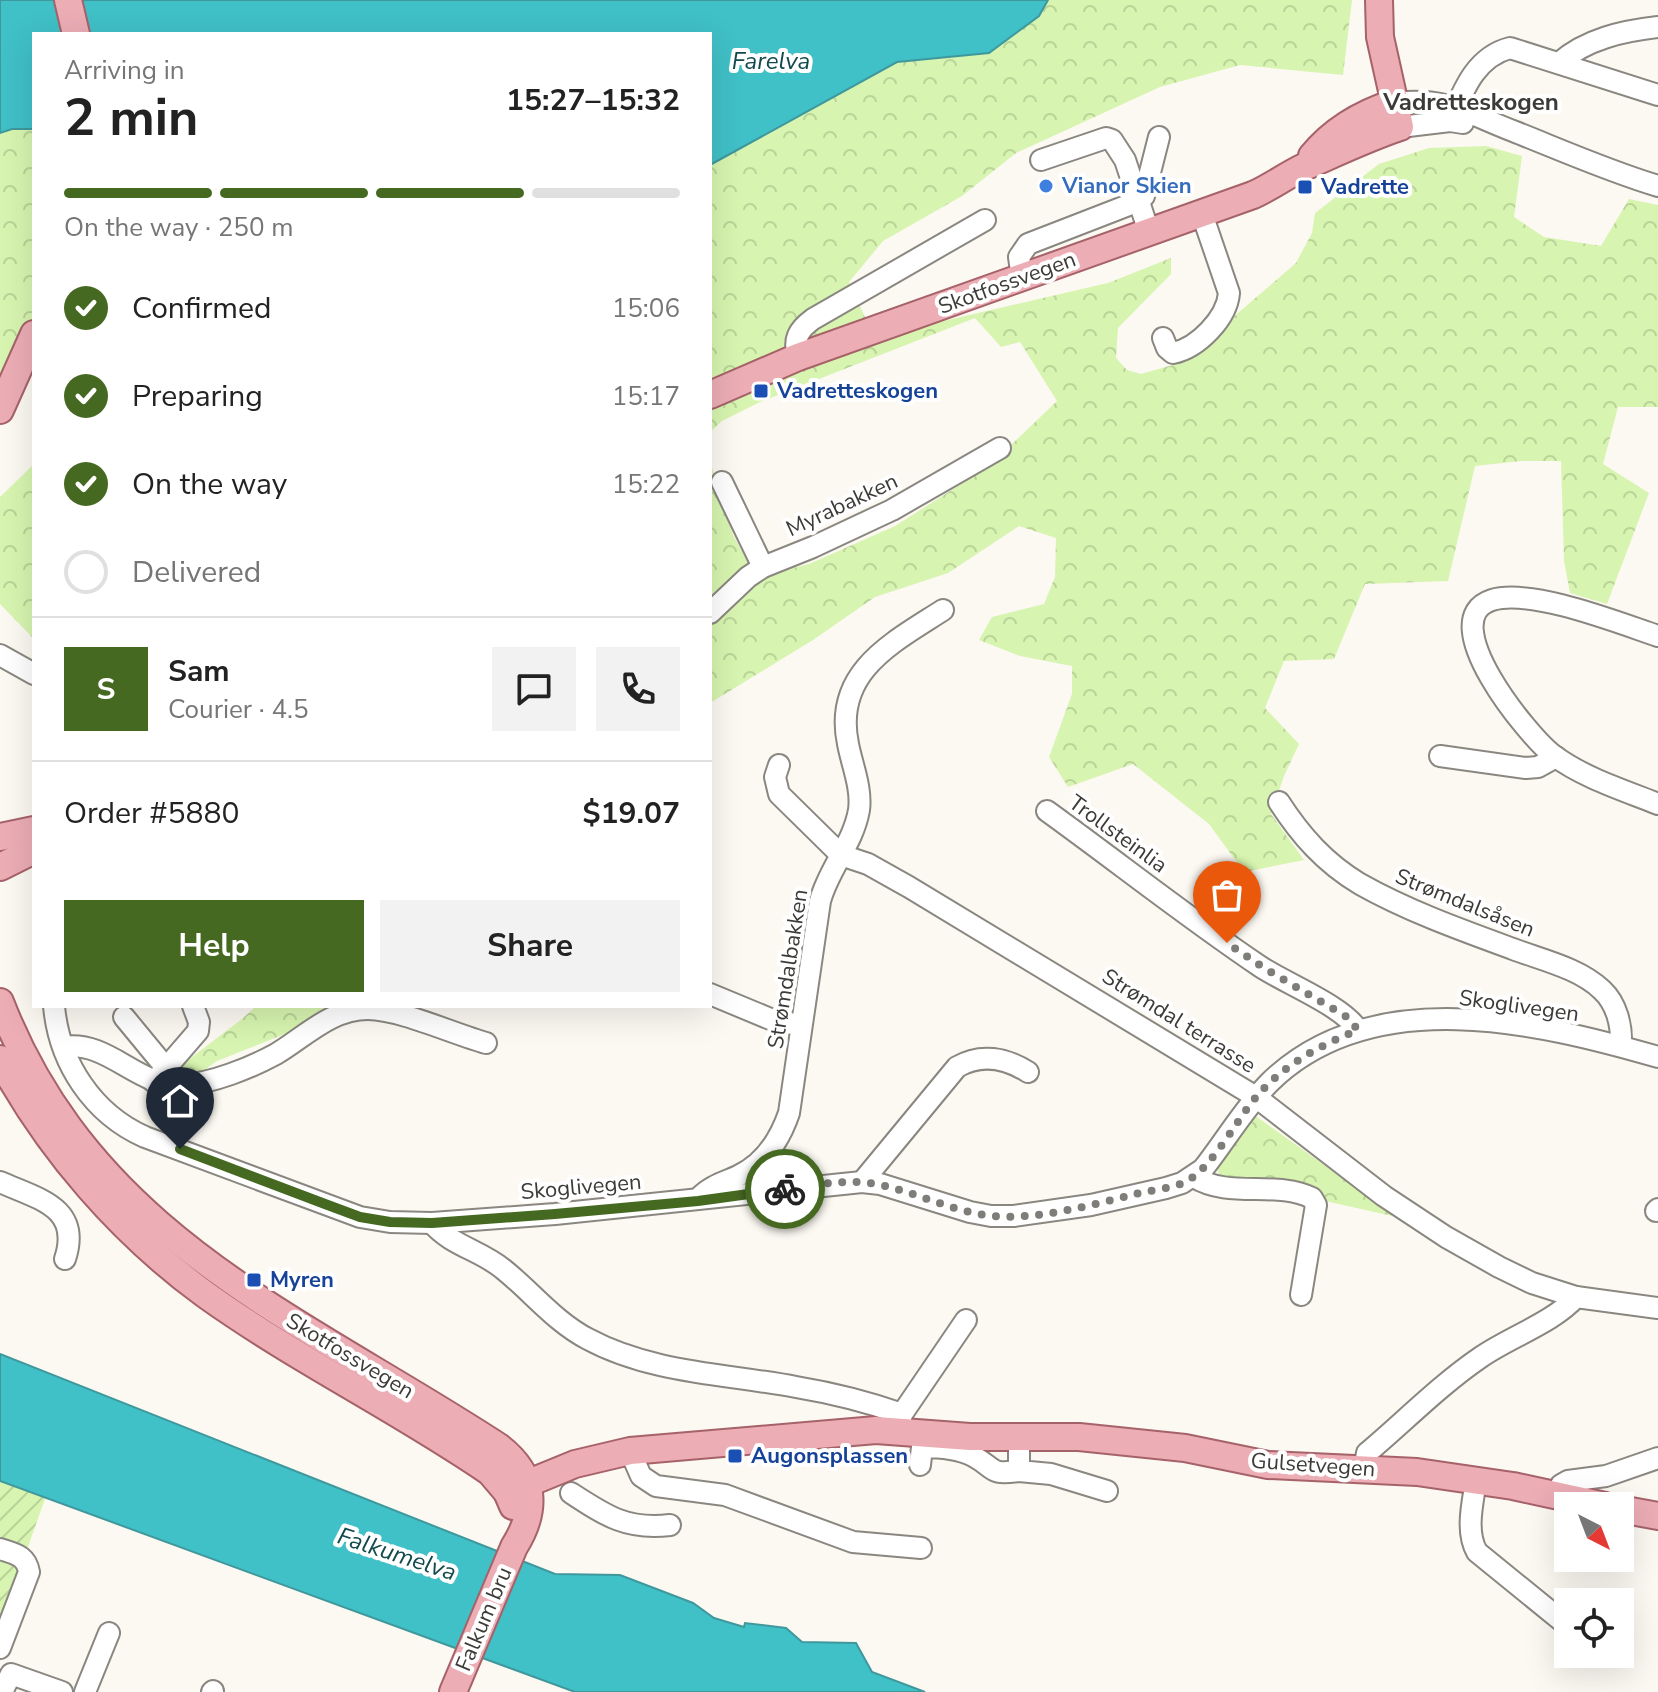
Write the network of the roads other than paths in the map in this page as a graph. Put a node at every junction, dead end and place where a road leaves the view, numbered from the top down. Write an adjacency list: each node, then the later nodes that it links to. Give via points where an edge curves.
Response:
1 (68, 0): 4 (main road)
2 (1379, 0): 8 (main road, via 1380,37)
3 (1658, 27): 5 (street, via 1597,41)
4 (76, 32)
5 (1559, 63): 6 (street); 7 (street, via 1519,49 1501,50 1473,74)
6 (1658, 95)
7 (1453, 114): 8 (street); 11 (street)
8 (1397, 115): 13 (main road, Skotfossvegen, via 1372,136)
9 (1159, 137): 12 (street)
10 (1041, 160): 12 (street, via 1112,140)
11 (1658, 186)
12 (1139, 201): 15 (street); 16 (street, via 1028,244 1019,257)
13 (1202, 214): 15 (main road, Skotfossvegen); 18 (street, via 1228,301 1217,321 1185,349 1173,353)
14 (985, 220): 19 (street, via 813,319 797,334)
15 (1149, 232): 16 (main road, Skotfossvegen)
16 (1022, 278): 19 (main road, Skotfossvegen)
17 (32, 338): 21 (main road)
18 (1163, 338)
19 (798, 357): 20 (main road, Skotfossvegen)
20 (712, 394)
21 (0, 410)
22 (1000, 448): 24 (street, Myrabakken, via 892,510)
23 (722, 482): 24 (street)
24 (763, 567): 26 (street, Myrabakken)
25 (943, 610): 39 (street, Strømdalbakken, via 877,656 849,694 844,720 859,809)
26 (712, 611)
27 (1658, 636): 31 (street, via 1517,599 1488,601 1478,608 1472,634 1486,668 1520,722)
28 (0, 655): 29 (street)
29 (32, 673)
30 (1440, 756): 31 (street, via 1526,768)
31 (1556, 757): 34 (street)
32 (779, 765): 39 (street, via 779,794)
33 (1279, 802): 49 (street, Strømdalsåsen, via 1308,843 1358,882 1593,982 1615,1010)
34 (1658, 804)
35 (1047, 811): 47 (street, Trollsteinlia, via 1231,946 1347,1017)
36 (32, 830): 37 (main road)
37 (0, 837)
38 (32, 851): 40 (main road)
39 (841, 855): 46 (street, Strømdalbakken, via 820,901); 55 (street, Strømdal terrasse, via 922,895)
40 (0, 867)
41 (712, 995): 46 (street, via 775,1021)
42 (0, 1002): 74 (main road, Skotfossvegen, via 38,1082 68,1127 139,1209 251,1295 499,1447 521,1469)
43 (54, 1008): 50 (street, Skoglivegen)
44 (194, 1008): 54 (street, via 198,1031)
45 (124, 1017): 54 (street)
46 (801, 1025): 59 (street, Strømdalbakken, via 794,1095 777,1141 743,1174 710,1189)
47 (1358, 1030): 49 (street, Skoglivegen, via 1458,1019); 55 (street, Skoglivegen, via 1308,1053)
48 (486, 1043): 54 (street, via 368,1009 323,1022 276,1054 237,1070 185,1085)
49 (1621, 1046): 51 (street, Skoglivegen)
50 (64, 1047): 54 (street, via 95,1049); 60 (street, Skoglivegen, via 97,1104 129,1130 360,1217)
51 (1658, 1057)
52 (0, 1059): 74 (main road, Skotfossvegen, via 70,1164 177,1272 245,1321)
53 (1028, 1072): 58 (street, via 1004,1059 973,1060 957,1067)
54 (155, 1076)
55 (1256, 1097): 56 (street, Skoglivegen); 63 (street, Strømdal terrasse, via 1446,1237 1532,1283)
56 (1194, 1177): 58 (street, Skoglivegen, via 1091,1205 1014,1216 970,1212); 62 (street, via 1211,1186 1312,1198 1316,1205)
57 (0, 1182): 61 (street, via 63,1217 70,1234)
58 (862, 1182): 59 (street, Skoglivegen)
59 (698, 1201): 60 (street, Skoglivegen)
60 (432, 1223): 66 (street, via 502,1268 576,1333 608,1349 652,1362 841,1396)
61 (65, 1259)
62 (1301, 1295)
63 (1576, 1297): 64 (street, Strømdal terrasse); 71 (street, via 1456,1376 1367,1453)
64 (1658, 1308)
65 (966, 1320): 66 (street)
66 (900, 1422): 67 (main road, Gulsetvegen, via 970,1437); 68 (main road, Gulsetvegen)
67 (1019, 1437): 71 (main road, Gulsetvegen, via 1079,1437 1185,1448 1268,1465); 72 (street)
68 (630, 1451): 74 (main road, Gulsetvegen, via 575,1464); 82 (street, via 641,1476 656,1486 725,1495 853,1542)
69 (1658, 1458): 76 (street, via 1606,1476 1568,1481)
70 (920, 1465): 72 (street, via 922,1447 936,1447 973,1456 1000,1473)
71 (1364, 1469): 73 (main road, Gulsetvegen)
72 (1019, 1471): 75 (street, via 1051,1474)
73 (1476, 1480): 78 (main road, Gulsetvegen); 84 (street, via 1471,1520 1477,1552)
74 (517, 1487): 88 (main road, Falkum bru, via 530,1511 526,1529)
75 (1107, 1491)
76 (1558, 1492)
77 (571, 1493): 81 (street, via 634,1526)
78 (1554, 1495)
79 (1634, 1512): 80 (main road)
80 (1658, 1516)
81 (670, 1525)
82 (921, 1548)
83 (0, 1549): 86 (street, via 21,1556 29,1572)
84 (1554, 1615)
85 (109, 1633): 91 (street)
86 (0, 1648)
87 (39, 1688): 89 (street, via 11,1674); 90 (street)
88 (454, 1691)
89 (2, 1692)
90 (62, 1692)
91 (85, 1692)

